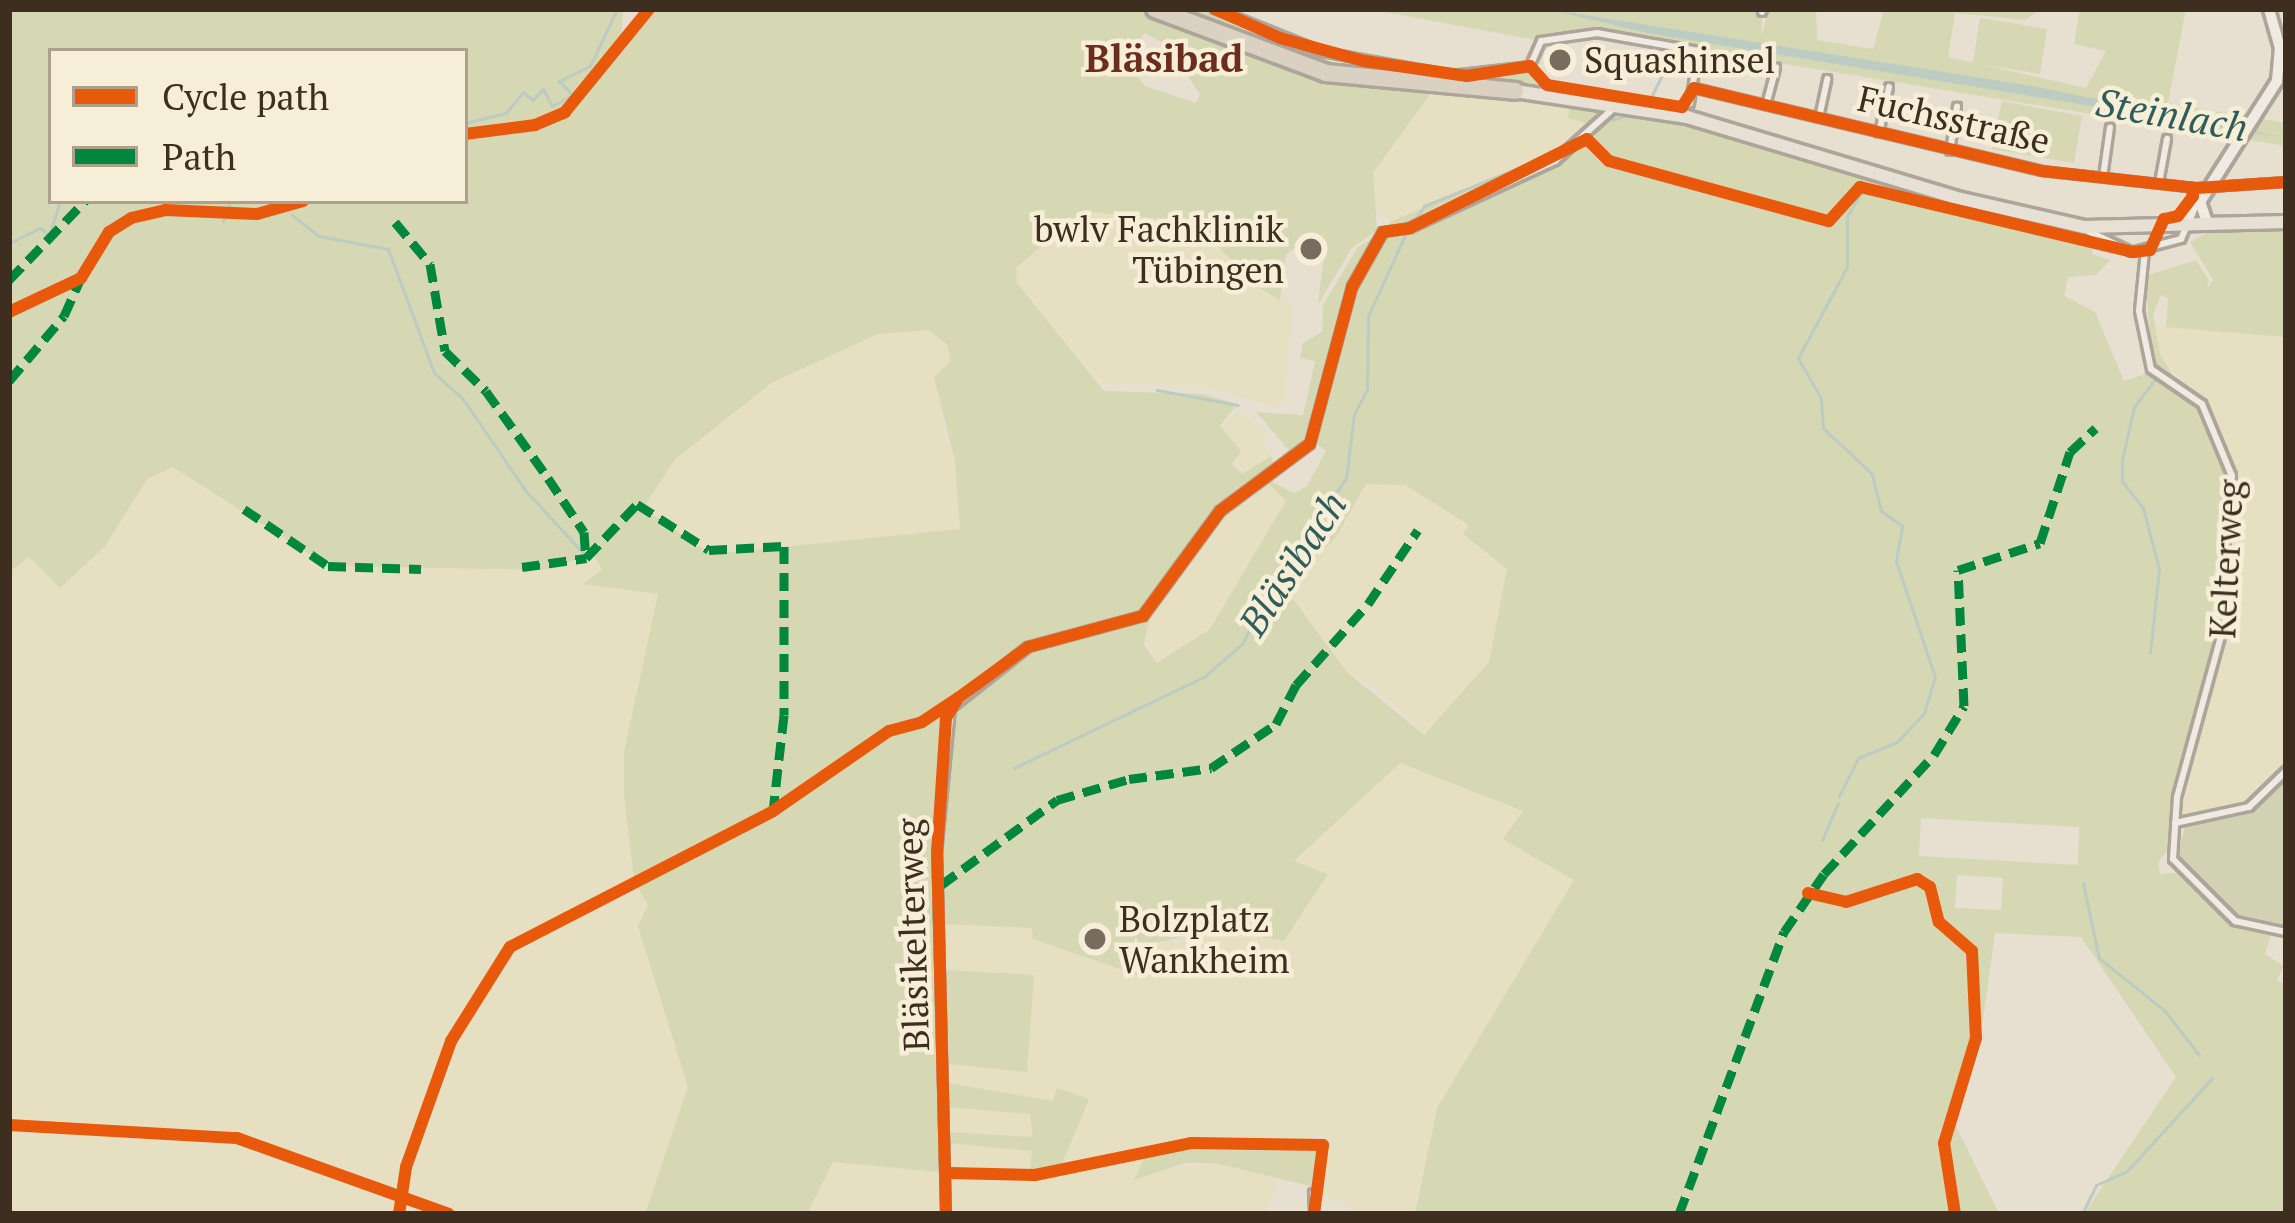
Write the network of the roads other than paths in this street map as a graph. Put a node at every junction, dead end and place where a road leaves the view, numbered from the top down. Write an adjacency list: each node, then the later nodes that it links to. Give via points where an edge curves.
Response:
1 (1155, 9): 9 (highway, via 1326,73)
2 (1171, 9): 9 (highway, via 1317,62)
3 (1215, 9): 8 (street, via 1322,52 1452,75 1530,66 1541,41 1597,33 1698,51)
4 (2274, 17): 22 (street, via 2276,82)
5 (1776, 67): 12 (street)
6 (1827, 79): 14 (street)
7 (1889, 87): 16 (street)
8 (1694, 88): 10 (street); 12 (street, Fuchsstraße)
9 (1515, 91): 11 (main road)
10 (1690, 103)
11 (1616, 104): 27 (main road); 33 (street, Bläsikelterweg, via 1564,156 1410,228 1383,232 1352,287 1310,444 1220,511 1143,616 1028,647 950,709 937,854)
12 (1766, 105): 14 (street, Fuchsstraße)
13 (1957, 107): 18 (street)
14 (1819, 118): 16 (street, Fuchsstraße)
15 (2110, 127): 19 (street)
16 (1879, 133): 18 (street, Fuchsstraße)
17 (2167, 139): 21 (street)
18 (1950, 152): 19 (street, Fuchsstraße)
19 (2103, 177): 21 (street, Fuchsstraße)
20 (2286, 182): 22 (street, Fuchsstraße)
21 (2159, 183): 22 (street, Fuchsstraße)
22 (2208, 183): 23 (street); 26 (street)
23 (2200, 202): 24 (street); 26 (street)
24 (2207, 222): 25 (main road); 26 (main road)
25 (2286, 222)
26 (2185, 230): 27 (main road); 28 (street)
27 (2113, 236): 28 (street)
28 (2145, 251): 30 (street, Kelterweg, via 2139,311 2152,369 2202,404 2232,476 2224,517 2229,607)
29 (2286, 771): 30 (street, via 2249,807)
30 (2175, 823): 31 (street, via 2173,859 2188,879 2243,925)
31 (2286, 932)
32 (1313, 1192): 34 (street)
33 (946, 1214)
34 (1314, 1214)

